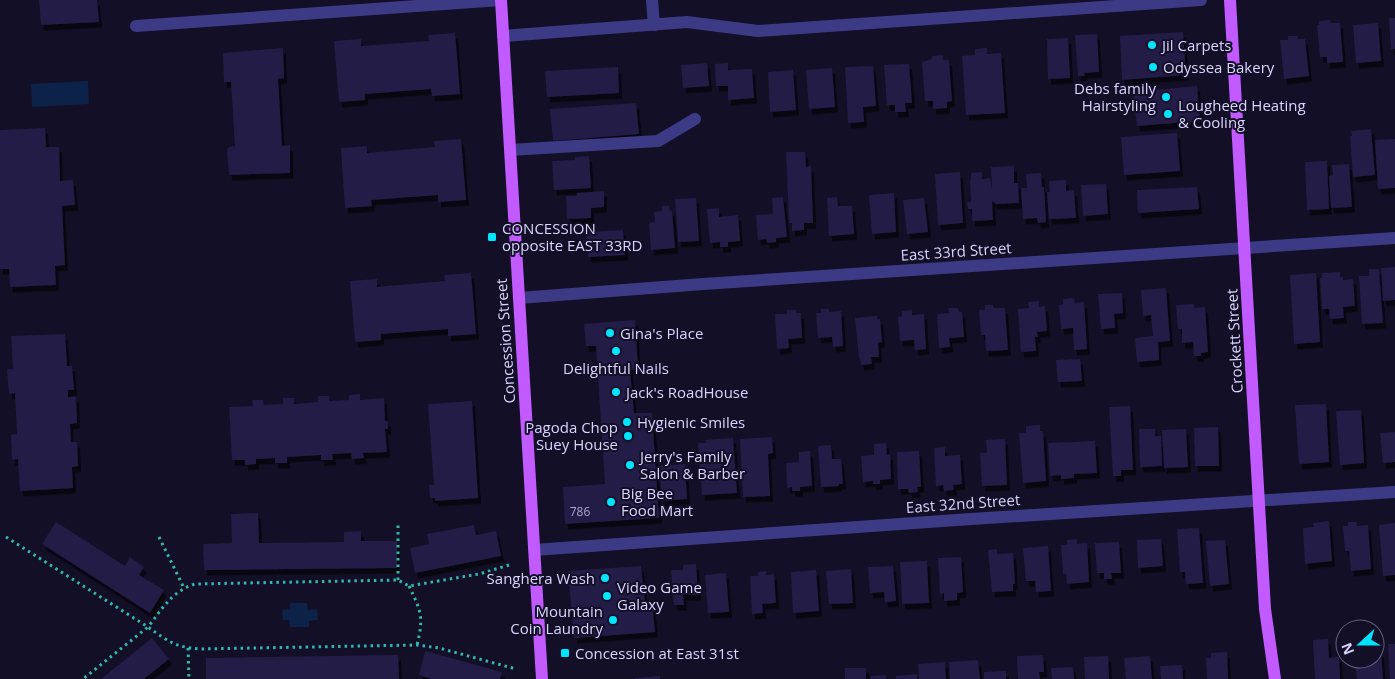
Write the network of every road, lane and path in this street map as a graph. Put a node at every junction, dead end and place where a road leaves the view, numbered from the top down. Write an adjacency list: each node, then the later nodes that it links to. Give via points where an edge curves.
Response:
1 (501, 0): 6 (street); 7 (main road, Concession Street)
2 (652, 0): 5 (street)
3 (1201, 0): 5 (street, via 758,30 687,22)
4 (1230, 0): 11 (main road, Crockett Street)
5 (654, 25): 7 (street)
6 (136, 26)
7 (503, 36): 9 (main road, Concession Street)
8 (695, 119): 9 (street, via 658,141)
9 (510, 150): 12 (main road, Concession Street)
10 (1395, 238): 11 (street, East 33rd Street)
11 (1244, 248): 12 (street, East 33rd Street); 14 (main road, Crockett Street)
12 (519, 298): 18 (main road, Concession Street)
13 (1395, 492): 14 (street, East 32nd Street)
14 (1259, 500): 18 (street, East 32nd Street); 30 (main road, Crockett Street, via 1265,609)
15 (398, 524): 20 (path)
16 (6, 538): 23 (path)
17 (159, 538): 22 (path)
18 (534, 550): 29 (main road, Concession Street)
19 (509, 565): 21 (path, via 479,574)
20 (398, 580): 21 (path); 22 (path, via 206,583)
21 (409, 586): 24 (path, via 421,615)
22 (184, 588): 23 (path, via 169,599)
23 (148, 627): 25 (path, via 170,642); 27 (path)
24 (417, 645): 25 (path); 26 (path)
25 (188, 648): 28 (path)
26 (516, 669)
27 (83, 679)
28 (188, 679)
29 (542, 679)
30 (1275, 679)

